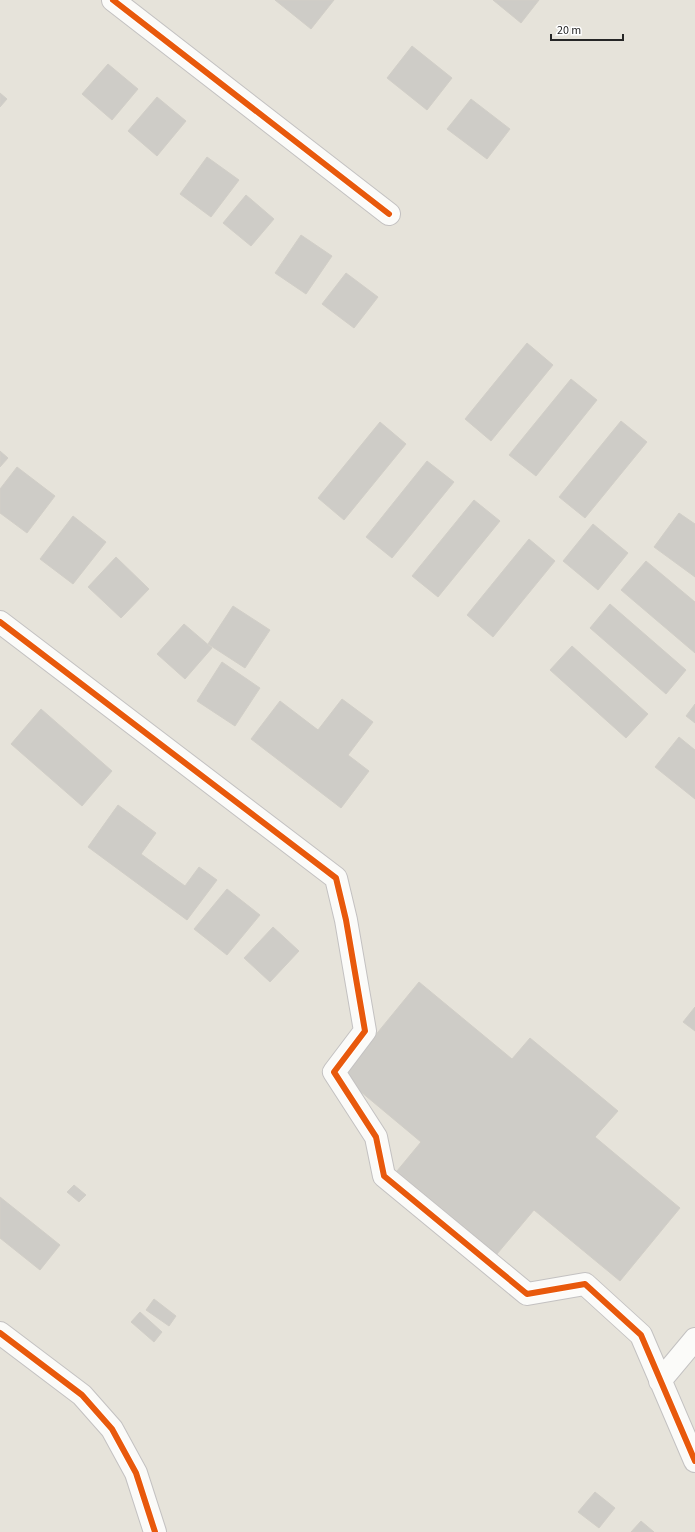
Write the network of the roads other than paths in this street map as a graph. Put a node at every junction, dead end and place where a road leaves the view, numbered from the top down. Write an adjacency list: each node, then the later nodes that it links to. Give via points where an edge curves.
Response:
1 (113, 0): 2 (street)
2 (389, 214)
3 (0, 622): 6 (street, via 336,878 346,920 365,1031 334,1072 376,1137 384,1176 527,1294 585,1284 641,1336)
4 (0, 1333): 8 (street, via 82,1395 112,1429 136,1473)
5 (695, 1339): 6 (street)
6 (660, 1381): 7 (street)
7 (695, 1461)
8 (155, 1532)

